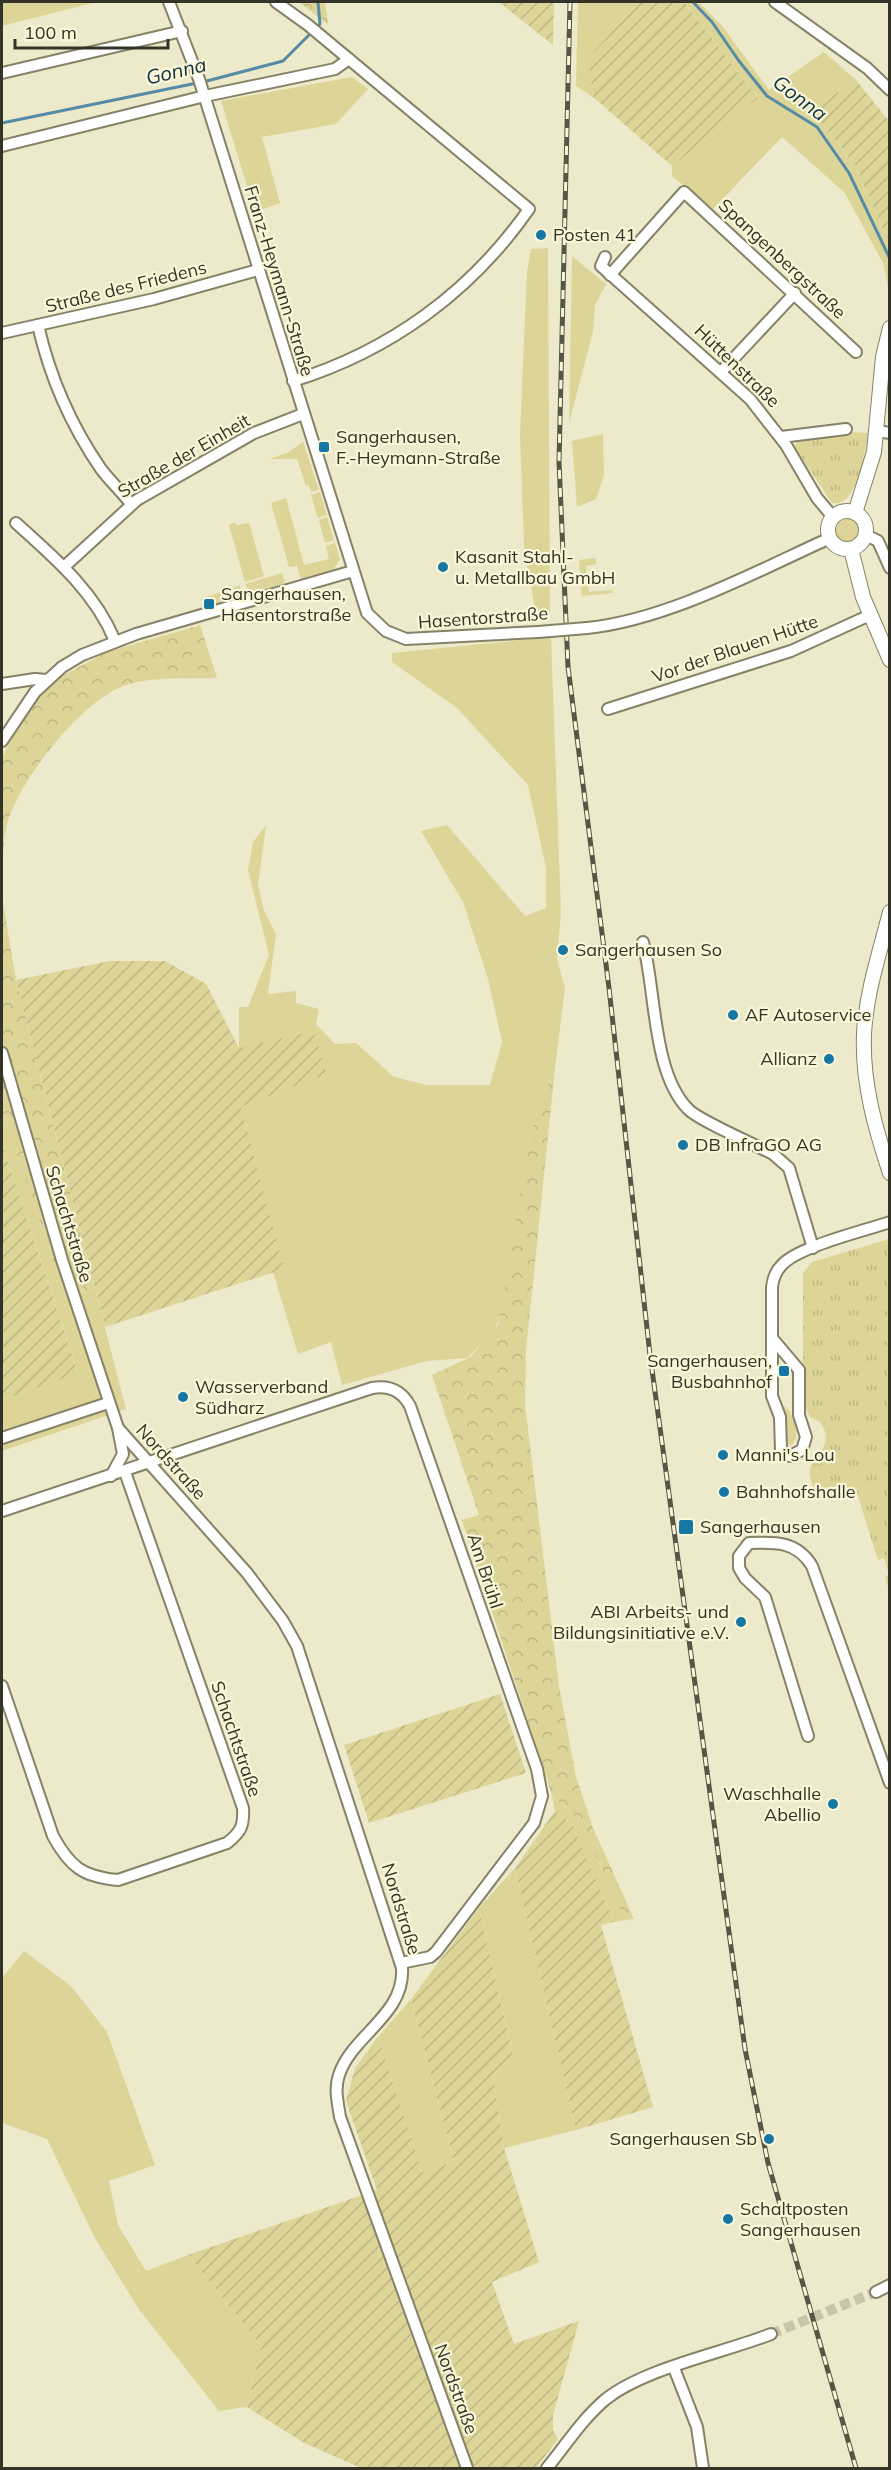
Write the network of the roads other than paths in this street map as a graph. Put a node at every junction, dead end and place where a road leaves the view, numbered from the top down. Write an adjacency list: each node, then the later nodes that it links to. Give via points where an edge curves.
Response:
1 (170, 2): 4 (street, Franz-Heymann-Straße)
2 (276, 2): 5 (street)
3 (775, 2): 8 (street, via 867,68)
4 (182, 31): 6 (street); 7 (street, Franz-Heymann-Straße)
5 (349, 59): 7 (street, via 335,69); 19 (street, via 529,209 475,274 412,325 339,365)
6 (2, 73)
7 (202, 88): 9 (street); 11 (street, Franz-Heymann-Straße)
8 (890, 90)
9 (2, 146)
10 (605, 257): 12 (street, via 601,266)
11 (258, 270): 14 (street, Straße des Friedens); 19 (street, Franz-Heymann-Straße)
12 (610, 274): 13 (street, Spangenbergstraße, via 684,192); 18 (street, Hüttenstraße)
13 (795, 293): 17 (street, Spangenbergstraße); 18 (street)
14 (38, 325): 16 (street, Straße des Friedens); 24 (street, via 52,377 77,433)
15 (890, 328): 22 (street, via 884,357)
16 (2, 333)
17 (856, 352)
18 (721, 372): 23 (street, Hüttenstraße)
19 (293, 381): 20 (street, Franz-Heymann-Straße)
20 (303, 414): 24 (street, Straße der Einheit, via 254,433); 33 (street, Franz-Heymann-Straße)
21 (846, 429): 23 (street)
22 (883, 432): 25 (street)
23 (781, 437): 26 (street, Hüttenstraße)
24 (131, 504): 31 (street, Straße der Einheit)
25 (855, 513): 26 (street, via 842,512); 28 (street, via 864,521)
26 (833, 518): 29 (street)
27 (16, 523): 31 (street)
28 (866, 535): 30 (street); 32 (street, via 878,541)
29 (830, 538): 30 (street, via 839,547); 33 (street, Hasentorstraße, bridge, via 660,612 623,623 423,640 386,632 370,617)
30 (851, 549): 34 (street)
31 (64, 567): 35 (street, via 87,592)
32 (890, 568)
33 (353, 571): 35 (street)
34 (870, 615): 36 (street); 39 (street, Vor der Blauen Hütte, via 791,651)
35 (115, 641): 37 (street, via 70,662)
36 (890, 660)
37 (46, 680): 38 (street); 40 (street, via 22,708)
38 (2, 684)
39 (608, 709)
40 (2, 741)
41 (890, 912): 44 (street, via 864,1035 870,1102)
42 (643, 942): 46 (street, via 660,1052 668,1076 688,1110 786,1163)
43 (2, 1053): 48 (street, Schachtstraße)
44 (890, 1173)
45 (890, 1222): 46 (street)
46 (813, 1248): 47 (street, via 786,1261 775,1275)
47 (772, 1338): 47 (street, via 772,1399 780,1417 781,1450 792,1455 802,1450 807,1439 799,1415 799,1370)
48 (108, 1403): 49 (street, Schachtstraße); 50 (street)
49 (118, 1428): 51 (street, Nordstraße); 53 (street, Schachtstraße, via 123,1454)
50 (2, 1438)
51 (150, 1463): 52 (street); 58 (street, Nordstraße, via 247,1573 297,1646); 58 (street, Am Brühl, via 372,1388 392,1389 408,1402 533,1757 542,1796 534,1823 436,1952)
52 (125, 1472): 53 (street); 55 (street, Schachtstraße, via 243,1808 244,1823 239,1834 228,1844 118,1880 83,1873 62,1852 53,1836)
53 (111, 1476): 54 (street)
54 (2, 1511)
55 (2, 1686)
56 (808, 1736): 57 (street, via 765,1597 740,1568 739,1556 749,1544 791,1546 812,1566)
57 (890, 1783)
58 (401, 1963): 63 (street, Nordstraße, via 402,1978 395,2000 346,2060 336,2094 340,2117)
59 (890, 2285): 60 (street)
60 (876, 2292)
61 (771, 2334): 62 (street)
62 (674, 2368): 64 (street, via 634,2382 606,2399 579,2426); 65 (street, via 697,2427)
63 (467, 2469)
64 (547, 2469)
65 (703, 2469)

